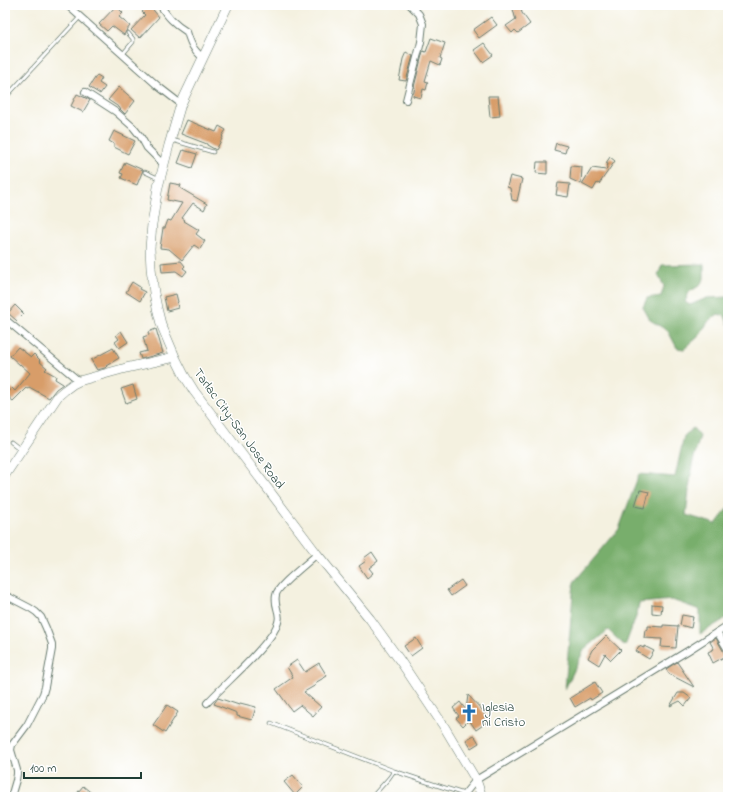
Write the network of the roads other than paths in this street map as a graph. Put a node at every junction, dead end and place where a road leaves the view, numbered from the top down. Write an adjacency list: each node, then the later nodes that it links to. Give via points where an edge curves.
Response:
1 (67, 5): 5 (street)
2 (160, 5): 8 (street, via 176,25 187,32 190,44)
3 (228, 5): 8 (main road, Tarlac City-San Jose Road)
4 (410, 5): 11 (street, via 419,14 423,24)
5 (80, 17): 7 (street); 10 (lane)
6 (128, 33): 7 (lane, via 133,42)
7 (122, 55): 12 (street)
8 (203, 58): 12 (main road, Tarlac City-San Jose Road)
9 (85, 92): 15 (street, via 116,112 133,127 147,148)
10 (5, 98)
11 (406, 100)
12 (181, 104): 13 (main road, Tarlac City-San Jose Road)
13 (170, 139): 14 (lane); 15 (main road, Tarlac City-San Jose Road)
14 (212, 152)
15 (164, 165): 17 (main road, Tarlac City-San Jose Road)
16 (145, 172): 17 (lane)
17 (160, 179): 19 (main road, Tarlac City-San Jose Road, via 152,224 151,268 157,308)
18 (5, 319): 20 (street)
19 (175, 357): 20 (main road); 24 (main road, Tarlac City-San Jose Road, via 205,407)
20 (79, 381): 22 (main road, via 58,396)
21 (11, 442): 22 (lane)
22 (22, 450): 23 (main road)
23 (5, 475)
24 (317, 554): 29 (street, via 276,593 279,620 272,635 235,676); 32 (main road, Tarlac City-San Jose Road, via 402,662)
25 (5, 595): 34 (street, via 41,617 52,644 43,694 27,725 11,747 17,774)
26 (728, 625): 27 (street)
27 (718, 632): 28 (street); 32 (street)
28 (728, 650)
29 (206, 703)
30 (271, 723): 31 (lane)
31 (394, 771): 33 (lane); 35 (lane)
32 (476, 780): 33 (street); 36 (main road, Tarlac City-San Jose Road)
33 (464, 795)
34 (11, 797)
35 (372, 797)
36 (482, 797)

